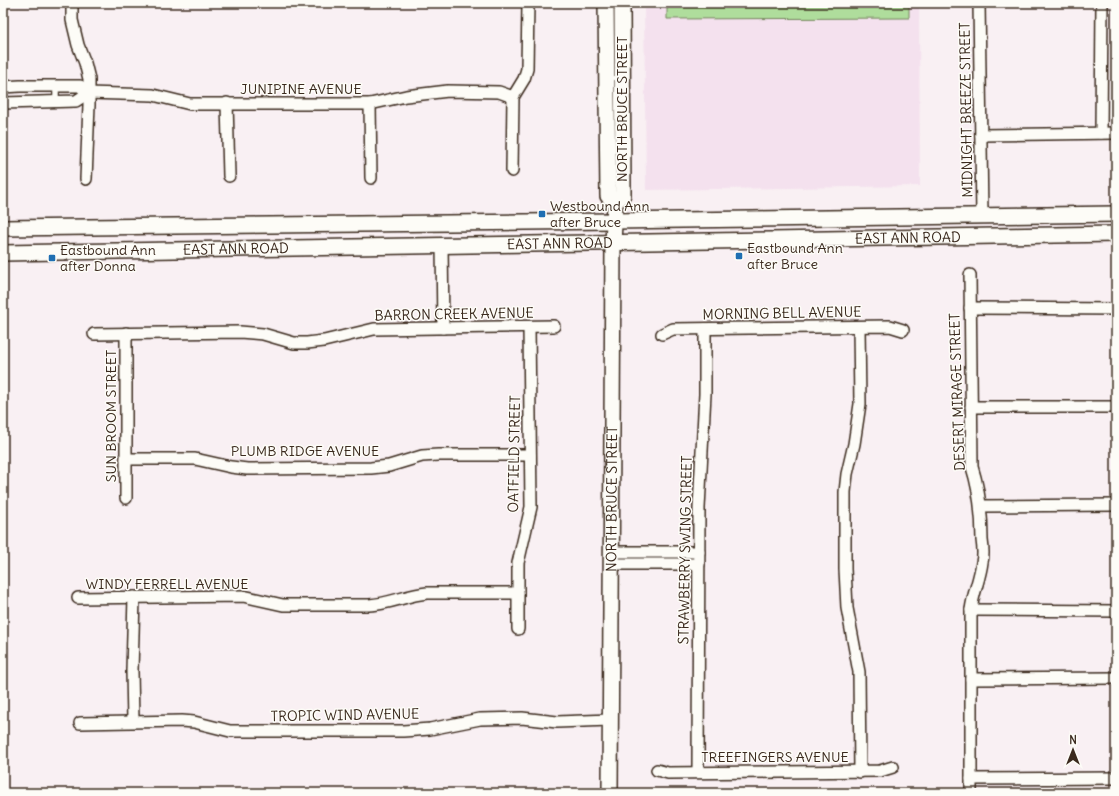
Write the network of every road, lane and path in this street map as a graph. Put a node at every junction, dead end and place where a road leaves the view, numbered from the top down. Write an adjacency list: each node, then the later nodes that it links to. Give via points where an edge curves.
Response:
1 (72, 3): 8 (street, via 72,20 89,79)
2 (528, 3): 9 (street, via 527,69)
3 (979, 3): 16 (street, MIDNIGHT BREEZE STREET)
4 (1102, 3): 14 (street)
5 (612, 4): 5 (main road, NORTH BRUCE STREET, via 608,196 615,202 623,195)
6 (56, 86): 7 (street, JUNIPINE AVENUE); 8 (street, JUNIPINE AVENUE, via 80,86); 10 (lane)
7 (3, 87)
8 (88, 93): 10 (street, JUNIPINE AVENUE, via 76,101); 12 (street, JUNIPINE AVENUE, via 153,95 190,104); 20 (street)
9 (513, 97): 13 (street, JUNIPINE AVENUE, via 499,92 448,91); 17 (street)
10 (56, 102): 11 (street, JUNIPINE AVENUE)
11 (3, 103)
12 (227, 103): 13 (street, JUNIPINE AVENUE); 18 (street)
13 (370, 104): 19 (street)
14 (1101, 133): 15 (street); 16 (street)
15 (1116, 133)
16 (981, 135): 23 (street, MIDNIGHT BREEZE STREET)
17 (512, 171)
18 (229, 176)
19 (371, 178)
20 (86, 179)
21 (615, 204): 24 (main road, NORTH BRUCE STREET)
22 (1116, 214): 23 (main road, EAST ANN ROAD)
23 (982, 216): 24 (main road, EAST ANN ROAD)
24 (614, 221): 25 (main road, EAST ANN ROAD); 27 (main road, NORTH BRUCE STREET)
25 (3, 228)
26 (1116, 234): 27 (main road, EAST ANN ROAD)
27 (613, 243): 28 (main road, EAST ANN ROAD); 51 (main road, NORTH BRUCE STREET)
28 (442, 244): 29 (main road, EAST ANN ROAD); 36 (street)
29 (3, 253)
30 (970, 275): 31 (street, DESERT MIRAGE STREET)
31 (970, 308): 32 (street); 42 (street, DESERT MIRAGE STREET)
32 (1116, 309)
33 (554, 326): 34 (street, BARRON CREEK AVENUE)
34 (529, 327): 36 (street, BARRON CREEK AVENUE); 44 (street, OATFIELD STREET)
35 (859, 327): 37 (street, MORNING BELL AVENUE); 38 (street, MORNING BELL AVENUE, via 890,326); 68 (street, via 860,404 845,492 845,569 847,608 858,672)
36 (443, 328): 39 (street, BARRON CREEK AVENUE, via 374,329 307,343 294,343 263,334 240,332)
37 (705, 329): 41 (street, MORNING BELL AVENUE, via 673,330); 50 (street, STRAWBERRY SWING STREET)
38 (902, 330)
39 (126, 333): 40 (street, BARRON CREEK AVENUE); 45 (street, SUN BROOM STREET)
40 (94, 334)
41 (662, 334)
42 (971, 407): 43 (street); 48 (street, DESERT MIRAGE STREET, via 972,467)
43 (1116, 407)
44 (530, 455): 45 (street, PLUMB RIDGE AVENUE, via 422,456 389,466 363,468 247,469 195,459); 54 (street, OATFIELD STREET, via 531,507 518,563)
45 (126, 459): 46 (street, SUN BROOM STREET)
46 (126, 498)
47 (1116, 505): 48 (street)
48 (981, 506): 57 (street, DESERT MIRAGE STREET, via 983,560 980,577 972,596)
49 (667, 552): 50 (street); 51 (street); 52 (lane)
50 (699, 552): 53 (street, STRAWBERRY SWING STREET)
51 (611, 558): 52 (street); 62 (main road, NORTH BRUCE STREET)
52 (667, 564): 53 (street)
53 (699, 564): 67 (street, STRAWBERRY SWING STREET)
54 (518, 592): 55 (street, WINDY FERRELL AVENUE, via 427,593 381,604 331,606 283,605 243,596); 59 (street, OATFIELD STREET)
55 (134, 597): 56 (street, WINDY FERRELL AVENUE); 63 (street)
56 (78, 598)
57 (971, 610): 58 (street); 61 (street, DESERT MIRAGE STREET)
58 (1116, 610)
59 (518, 628)
60 (1116, 678): 61 (street)
61 (971, 679): 70 (street, DESERT MIRAGE STREET)
62 (610, 720): 63 (street, TROPIC WIND AVENUE, via 557,722 522,718 480,719 430,729 403,731 230,731 194,722); 71 (main road, NORTH BRUCE STREET)
63 (133, 722): 64 (street, TROPIC WIND AVENUE)
64 (80, 723)
65 (893, 767): 68 (street, TREEFINGERS AVENUE, via 880,771)
66 (657, 770): 67 (street, TREEFINGERS AVENUE, via 668,773)
67 (698, 772): 68 (street, TREEFINGERS AVENUE)
68 (860, 772)
69 (1116, 778): 70 (street)
70 (971, 779): 72 (street, DESERT MIRAGE STREET)
71 (610, 793)
72 (971, 793)

